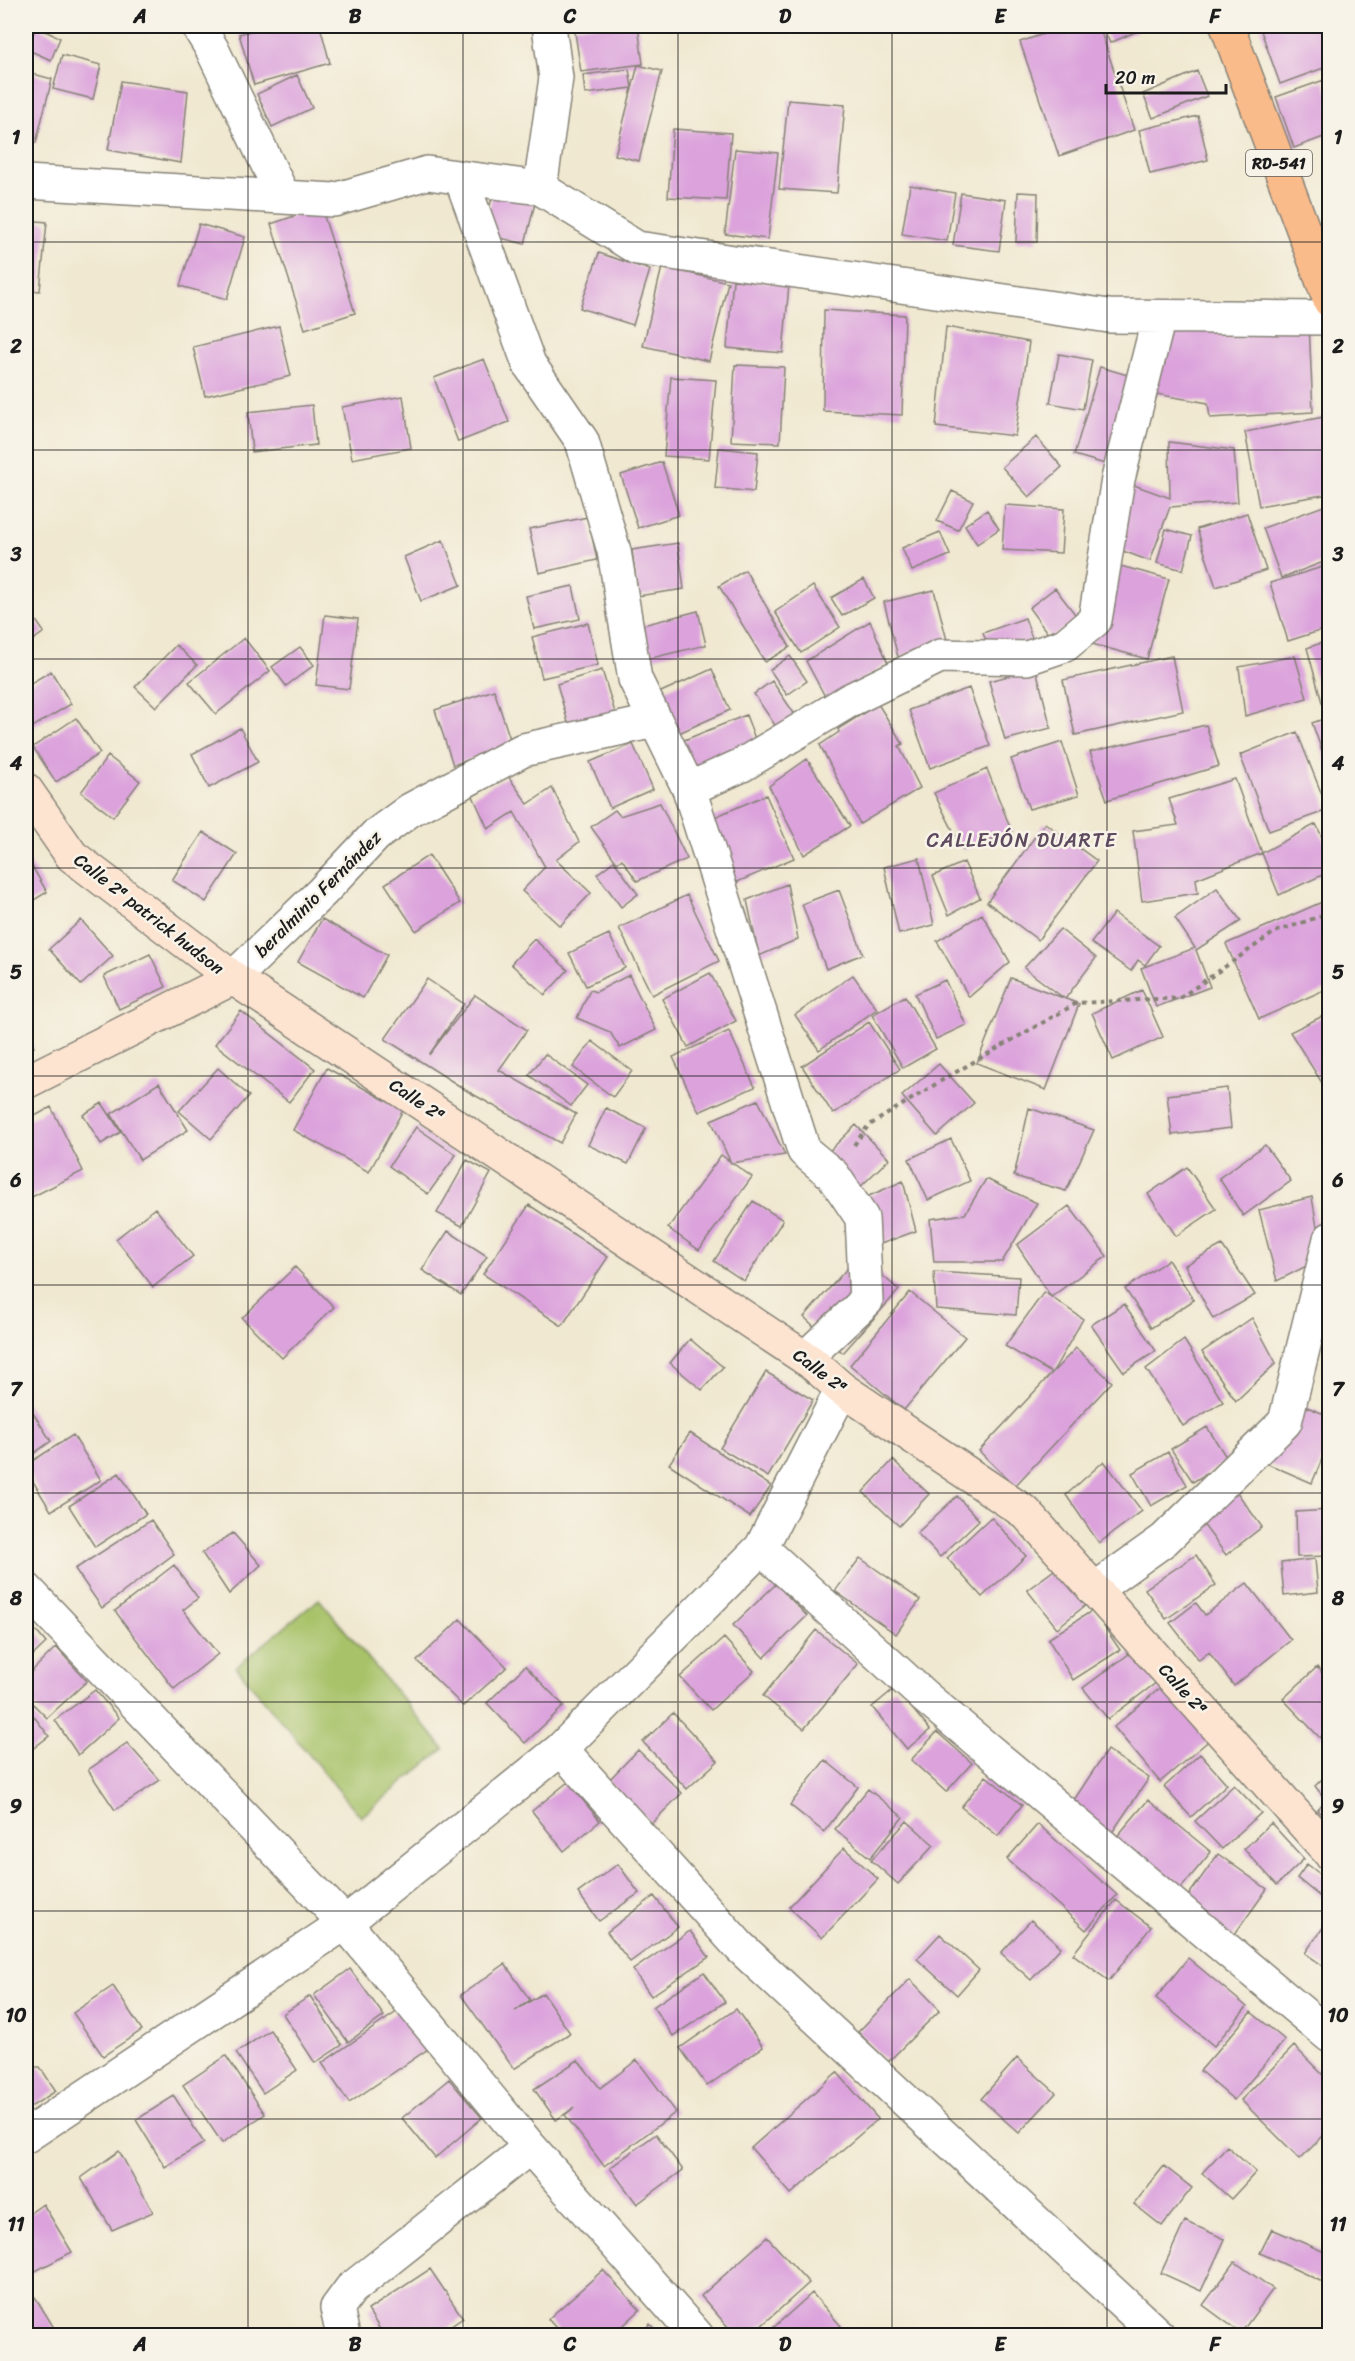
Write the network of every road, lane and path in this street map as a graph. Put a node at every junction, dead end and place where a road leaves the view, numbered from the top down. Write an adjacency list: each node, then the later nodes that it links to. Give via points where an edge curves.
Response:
1 (198, 26): 7 (street)
2 (549, 26): 6 (street, via 556,78)
3 (1227, 26): 8 (main road, RD-541)
4 (461, 178): 6 (street); 7 (street, via 428,173 334,200); 12 (street, via 529,364 582,441 614,550 635,679)
5 (26, 182): 7 (street)
6 (540, 188): 10 (street, via 637,248 1109,316)
7 (282, 196)
8 (1319, 244): 9 (main road, RD-541)
9 (1329, 301)
10 (1159, 317): 11 (street); 13 (street, via 1118,479 1095,620 1065,645 1027,658 940,656 850,700 742,765)
11 (1329, 318)
12 (655, 721): 13 (street); 16 (street, beralminio Fernández, via 524,750 410,810 376,835)
13 (689, 789): 18 (street, via 804,1151)
14 (26, 790): 16 (main road, Calle 2ª patrick hudson, via 72,856)
15 (1329, 913): 18 (path, via 1275,932 1180,998 1077,1003 868,1126)
16 (233, 978): 17 (main road, beralminio Fernández); 20 (main road, Calle 2ª)
17 (26, 1082)
18 (833, 1175): 20 (street, via 862,1218 866,1301)
19 (1329, 1239): 24 (street, via 1285,1422 1164,1540)
20 (805, 1358): 21 (main road, Calle 2ª)
21 (842, 1389): 22 (street); 24 (main road, Calle 2ª, via 1026,1513)
22 (761, 1548): 25 (street); 28 (street, via 925,1696)
23 (26, 1589): 27 (street)
24 (1094, 1590): 26 (main road, Calle 2ª)
25 (561, 1749): 27 (street); 33 (street, via 740,1947)
26 (1329, 1853)
27 (345, 1923): 29 (street); 30 (street)
28 (1329, 2036)
29 (26, 2136)
30 (530, 2146): 31 (street, via 351,2289 337,2308); 32 (street)
31 (343, 2336)
32 (697, 2336)
33 (1159, 2336)

